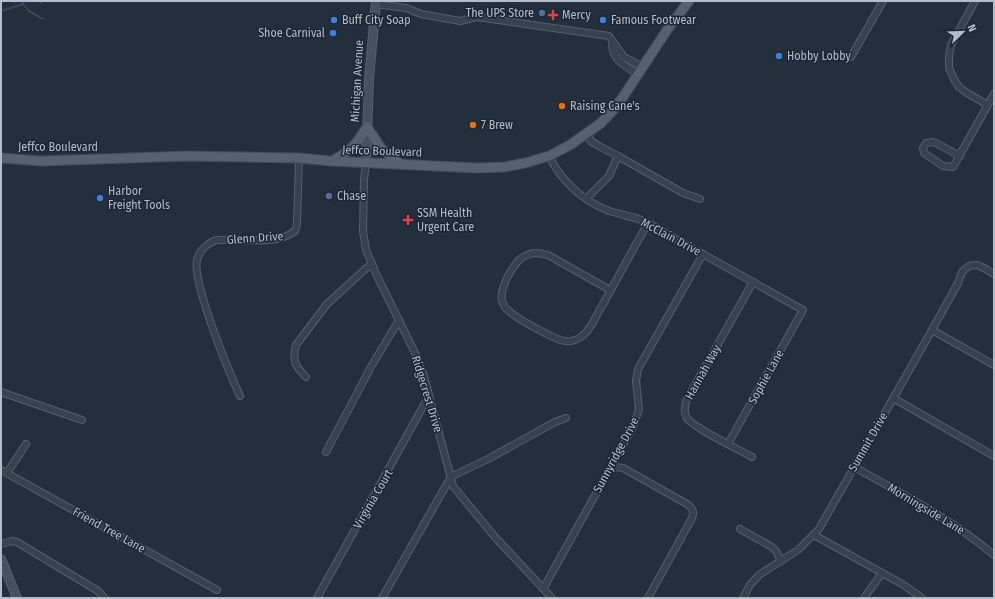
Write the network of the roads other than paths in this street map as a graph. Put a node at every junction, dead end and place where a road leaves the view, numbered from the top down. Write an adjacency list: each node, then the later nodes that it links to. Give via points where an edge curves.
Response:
1 (689, 1): 6 (main road, Jeffco Boulevard)
2 (883, 1): 5 (street)
3 (975, 1): 8 (street, via 951,45 949,62 951,74 959,87)
4 (376, 2): 6 (street, via 460,21 477,17 608,36 624,57); 9 (street, Michigan Avenue, via 368,79)
5 (851, 57)
6 (640, 70): 10 (main road, Jeffco Boulevard, via 616,107)
7 (994, 94): 8 (street)
8 (988, 105): 13 (street)
9 (367, 127): 16 (main road, via 353,148); 17 (street, Michigan Avenue); 18 (main road, via 381,148)
10 (586, 134): 11 (main road, Jeffco Boulevard); 12 (street, via 595,144)
11 (549, 156): 18 (main road, Jeffco Boulevard, via 495,168); 19 (street, McClain Drive, via 565,180)
12 (618, 156): 19 (street, via 608,176); 20 (street)
13 (960, 156): 13 (street, via 934,142 926,143 923,148 924,153 944,166 953,167)
14 (1, 158): 15 (main road, Jeffco Boulevard, via 41,161 188,156)
15 (299, 158): 16 (main road, Jeffco Boulevard); 33 (street, Glenn Drive, via 295,231 283,239 216,240 202,250 197,260 199,284)
16 (331, 161): 17 (main road, Jeffco Boulevard)
17 (366, 163): 18 (main road, Jeffco Boulevard); 23 (street, Ridgecrest Drive, via 363,230)
18 (399, 163)
19 (586, 199): 21 (street, McClain Drive, via 609,211)
20 (700, 199)
21 (648, 223): 22 (street, McClain Drive); 26 (street)
22 (703, 254): 25 (street, McClain Drive); 45 (street, Sunnyridge Drive, via 638,369 638,413)
23 (371, 264): 28 (street, Ridgecrest Drive); 31 (street, via 327,304 296,345 294,362)
24 (994, 274): 29 (street, Summit Drive, via 981,266 969,266 962,272)
25 (753, 282): 27 (street, McClain Drive); 39 (street, Hannah Way, via 684,410 690,422)
26 (610, 290): 26 (street, via 548,255 533,253 518,261 508,276 502,293 502,302 516,317 566,342 583,335)
27 (803, 310): 39 (street, Sophie Lane)
28 (399, 320): 35 (street, Ridgecrest Drive, via 417,357); 40 (street)
29 (932, 330): 30 (street); 34 (street, Summit Drive)
30 (994, 365)
31 (306, 377)
32 (1, 392): 37 (street)
33 (240, 396)
34 (893, 398): 41 (street); 43 (street, Summit Drive)
35 (429, 400): 47 (street, Ridgecrest Drive); 59 (street, Virginia Court, via 425,403)
36 (566, 418): 47 (street)
37 (82, 420)
38 (26, 444): 46 (street)
39 (728, 444): 42 (street, Hannah Way)
40 (326, 452)
41 (994, 456)
42 (752, 457)
43 (854, 467): 49 (street, Summit Drive); 51 (street, Morningside Lane, via 948,520)
44 (1, 470): 46 (street, Friend Tree Lane)
45 (608, 471): 55 (street, Sunnyridge Drive); 62 (street, via 615,467 623,468 687,504 693,511 692,520)
46 (7, 473): 56 (street, Friend Tree Lane)
47 (451, 478): 55 (street, Ridgecrest Drive, via 453,486 494,536); 60 (street)
48 (740, 530): 53 (street, via 772,547)
49 (814, 535): 53 (street, Summit Drive); 54 (street)
50 (1, 544): 58 (street, via 17,542 98,591)
51 (994, 555)
52 (1, 559): 57 (street)
53 (781, 561): 63 (street, Summit Drive, via 759,576)
54 (882, 573): 64 (street); 65 (street)
55 (542, 588): 61 (street, Ridgecrest Drive)
56 (217, 590)
57 (17, 598)
58 (105, 598)
59 (317, 598)
60 (382, 598)
61 (552, 598)
62 (648, 598)
63 (743, 598)
64 (864, 598)
65 (922, 598)

